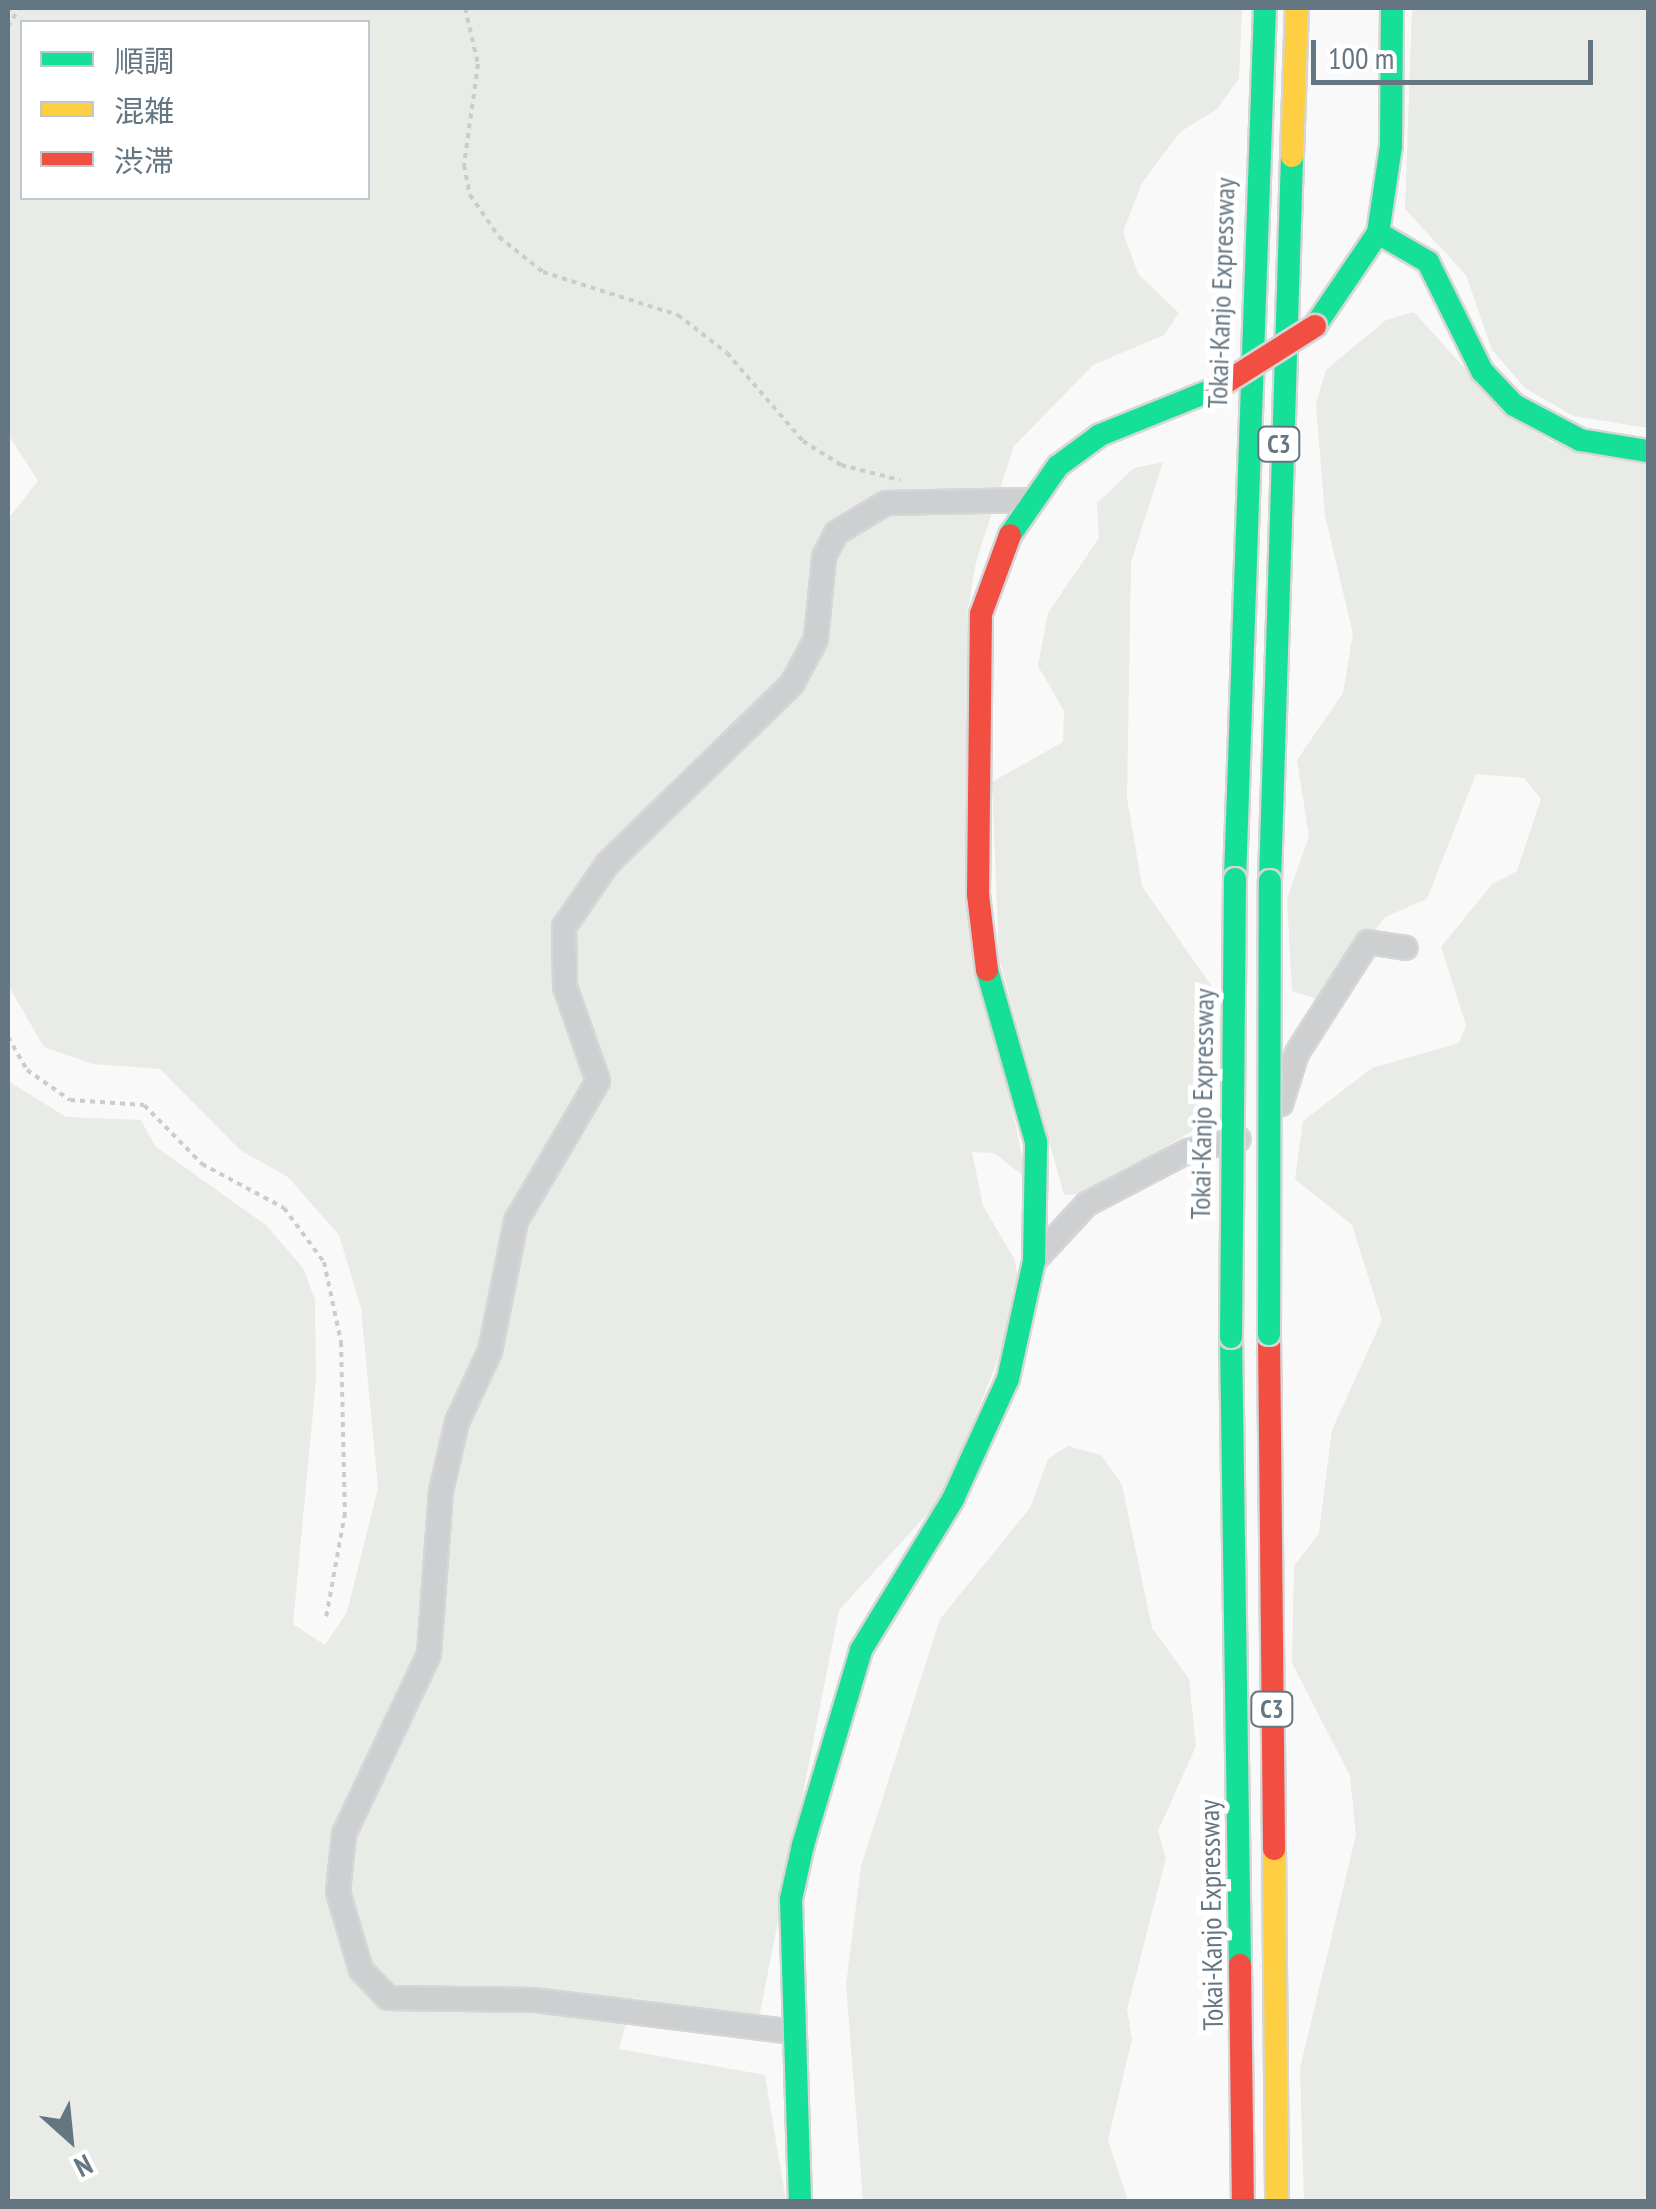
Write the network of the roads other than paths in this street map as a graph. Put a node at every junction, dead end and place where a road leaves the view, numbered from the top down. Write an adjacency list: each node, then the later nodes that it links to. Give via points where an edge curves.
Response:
1 (1265, 8): 11 (main road, Tokai-Kanjo Expressway / C3, bridge, via 1235,879 1230,1337)
2 (1297, 8): 12 (main road, C3, bridge, via 1270,880)
3 (1392, 8): 4 (main road, via 1391,146)
4 (1378, 234): 5 (main road, via 1428,262 1482,371 1514,405 1580,440); 6 (main road, bridge, via 1314,326 1217,388 1100,435)
5 (1648, 451)
6 (1029, 500): 8 (main road, via 982,614 978,895 984,961 1036,1142); 9 (street, via 886,503 836,533 824,558 816,639 792,684 608,863 564,927 566,987 598,1081 516,1221 490,1351 458,1422 441,1491 429,1654 344,1834 338,1892 361,1970 388,1998 533,2000)
7 (1406, 948): 8 (street, via 1368,942 1298,1053 1264,1129 1188,1151 1087,1204)
8 (1034, 1261): 9 (main road, via 1008,1380 982,1442 861,1650 791,1899)
9 (794, 2032): 10 (main road)
10 (800, 2202)
11 (1243, 2202)
12 (1278, 2202)

